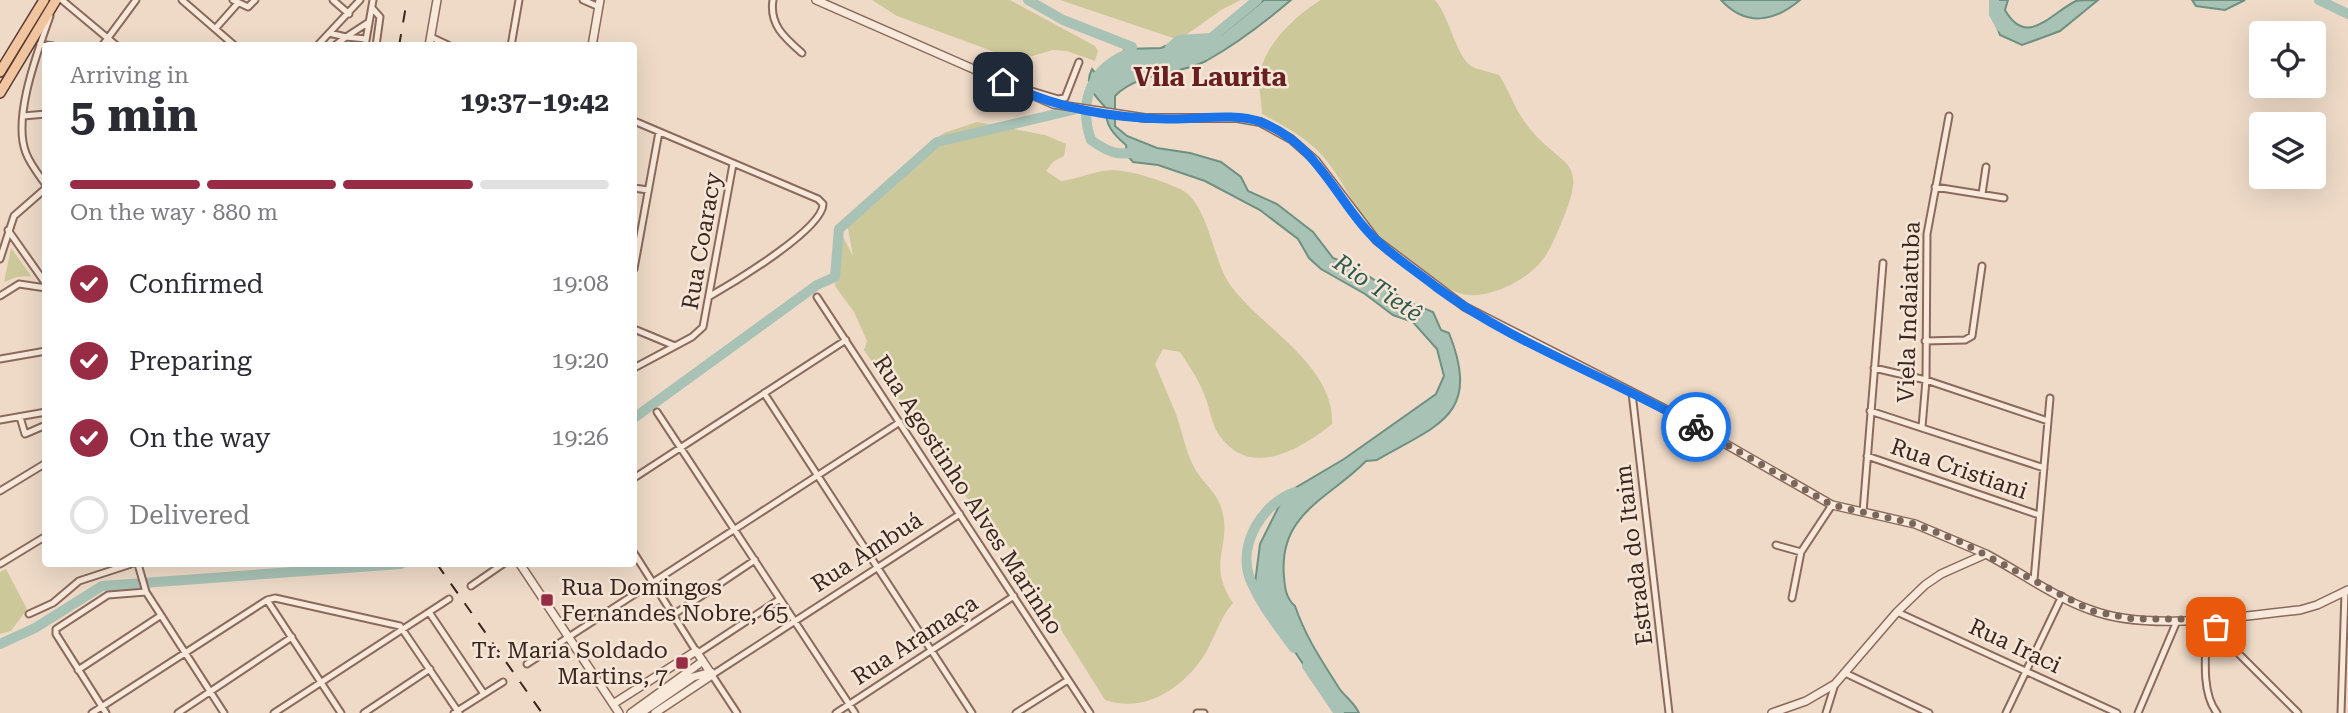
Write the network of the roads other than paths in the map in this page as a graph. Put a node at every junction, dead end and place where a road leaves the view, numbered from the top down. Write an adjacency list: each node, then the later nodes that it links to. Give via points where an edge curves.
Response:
1 (136, 0): 20 (street)
2 (181, 0): 18 (street)
3 (255, 0): 13 (street, via 248,7)
4 (333, 0): 16 (street)
5 (360, 0): 16 (street)
6 (373, 0): 15 (street)
7 (437, 0): 23 (street)
8 (519, 0): 31 (street)
9 (583, 0): 14 (street)
10 (773, 0): 34 (street, via 778,31)
11 (816, 0): 37 (street)
12 (52, 1): 20 (street); 22 (main road); 36 (main road)
13 (236, 2): 18 (street)
14 (600, 3): 32 (street)
15 (372, 8): 17 (street); 30 (street, via 380,17)
16 (349, 14): 19 (street)
17 (369, 22): 21 (street); 29 (street)
18 (215, 29): 26 (street)
19 (329, 33): 21 (street); 27 (street)
20 (106, 36): 24 (street); 25 (street)
21 (346, 37): 28 (street); 29 (street)
22 (37, 41): 33 (street); 38 (main road); 40 (street)
23 (430, 41)
24 (104, 42)
25 (113, 42)
26 (231, 42)
27 (321, 42)
28 (339, 42)
29 (365, 42)
30 (377, 42)
31 (512, 42)
32 (593, 42)
33 (42, 43)
34 (802, 53)
35 (1079, 62): 37 (street, via 1065,98)
36 (0, 72)
37 (1012, 87): 73 (street, via 1067,107 1122,116 1237,118 1277,130 1316,161 1376,240 1435,285 1509,331)
38 (0, 93)
39 (42, 114): 40 (street)
40 (23, 116): 46 (street, via 25,152)
41 (1949, 116): 47 (street, Viela Indaiatuba)
42 (637, 122): 43 (street)
43 (659, 132): 44 (street); 50 (street)
44 (733, 164): 61 (street, Rua Coaracy); 61 (street, via 823,204 812,224)
45 (1986, 167): 51 (street)
46 (42, 180)
47 (1935, 187): 51 (street); 65 (street, Viela Indaiatuba, via 1927,234)
48 (637, 188): 50 (street)
49 (42, 190): 53 (street, via 20,209)
50 (648, 190): 54 (street)
51 (1982, 194): 52 (street)
52 (2004, 198)
53 (8, 230): 55 (street); 58 (street)
54 (637, 242)
55 (0, 259)
56 (1883, 263): 70 (street)
57 (1982, 266): 65 (street, via 1972,336)
58 (42, 280)
59 (42, 286): 60 (street, via 19,284)
60 (0, 296)
61 (710, 296): 66 (street, Rua Coaracy, via 703,327)
62 (817, 297): 64 (street, Rua Agostinho Alves Marinho)
63 (637, 329): 66 (street)
64 (846, 340): 72 (street); 81 (street, Rua Agostinho Alves Marinho)
65 (1925, 341): 71 (street, Viela Indaiatuba)
66 (675, 346): 69 (street, Rua Coaracy)
67 (42, 352): 68 (street)
68 (0, 359)
69 (637, 366)
70 (1874, 368): 71 (street); 75 (street)
71 (1926, 380): 80 (street); 83 (street, Viela Indaiatuba)
72 (764, 393): 84 (street); 88 (street)
73 (1632, 393): 91 (street); 168 (street, Estrada do Itaim)
74 (2050, 398): 80 (street)
75 (1870, 411): 83 (street); 85 (street)
76 (657, 412): 84 (street)
77 (42, 413): 78 (street)
78 (20, 417): 79 (street); 82 (street, via 25,434)
79 (0, 420)
80 (2048, 421): 87 (street)
81 (900, 422): 88 (street); 93 (street, Rua Agostinho Alves Marinho)
82 (42, 427)
83 (1922, 427): 87 (street)
84 (681, 447): 89 (street); 95 (street)
85 (1867, 456): 92 (street); 94 (street, Rua Cristiani)
86 (42, 465): 90 (street)
87 (2044, 468): 94 (street)
88 (818, 475): 95 (street); 107 (street)
89 (637, 476)
90 (0, 491)
91 (1832, 505): 92 (street); 98 (street)
92 (1863, 512): 99 (street, via 1915,524)
93 (960, 514): 107 (street, Rua Ambuá); 113 (street, Rua Agostinho Alves Marinho)
94 (2039, 514): 108 (street)
95 (735, 530): 101 (street); 109 (street)
96 (42, 538): 102 (street)
97 (1776, 545): 98 (street)
98 (1801, 552): 115 (street)
99 (1986, 554): 108 (street); 120 (street, via 1941,574)
100 (637, 559): 109 (street)
101 (755, 560): 117 (street); 122 (street)
102 (0, 564)
103 (122, 567): 121 (street, via 79,582 53,603)
104 (139, 567): 111 (street)
105 (499, 567): 110 (street)
106 (522, 567): 129 (street)
107 (878, 568): 126 (street, Rua Ambuá); 130 (street)
108 (2034, 580): 114 (street)
109 (652, 583): 122 (street); 129 (street)
110 (471, 586)
111 (145, 589): 123 (street); 136 (street, via 108,595 57,626 55,631)
112 (2346, 591): 124 (street, via 2300,610); 177 (street)
113 (1014, 596): 130 (street, Rua Aramaça); 141 (street, Rua Agostinho Alves Marinho)
114 (2062, 596): 125 (street, via 2109,615); 137 (street)
115 (1793, 598)
116 (449, 599): 119 (street)
117 (780, 599): 126 (street); 131 (street)
118 (267, 600): 127 (street, via 281,598 391,622); 128 (street); 132 (street)
119 (429, 612): 127 (street); 146 (street)
120 (1897, 612): 137 (street, Rua Iraci); 140 (street)
121 (29, 614)
122 (673, 615): 131 (street)
123 (160, 616): 132 (street); 136 (street)
124 (2211, 619): 125 (street); 175 (street, via 2207,680 2210,702); 176 (street, via 2227,642)
125 (2177, 621): 174 (street)
126 (795, 622): 139 (street, Rua Ambuá); 148 (street)
127 (403, 629): 135 (street); 142 (street)
128 (292, 637): 142 (street); 145 (street)
129 (570, 638): 134 (street); 147 (street)
130 (931, 650): 148 (street, Rua Aramaça); 165 (street)
131 (697, 652): 133 (street); 147 (street)
132 (185, 653): 145 (street); 149 (street)
133 (704, 661): 138 (street); 139 (street)
134 (527, 664)
135 (430, 668): 150 (street); 157 (street)
136 (78, 670): 149 (street)
137 (2026, 670): 172 (street); 173 (street, Rua Iraci)
138 (692, 673): 139 (street); 159 (street); 160 (street)
139 (712, 674): 161 (street, Rua Ambuá); 162 (street)
140 (1844, 674): 144 (street); 171 (street)
141 (1068, 680): 166 (street); 167 (street, Rua Agostinho Alves Marinho)
142 (321, 682): 155 (street); 156 (street)
143 (503, 682): 146 (street)
144 (1835, 684): 169 (street); 170 (street)
145 (209, 691): 153 (street); 154 (street)
146 (484, 694): 150 (street)
147 (613, 704): 158 (street)
148 (849, 704): 163 (street, Rua Aramaça); 164 (street)
149 (102, 706): 151 (street); 152 (street)
150 (457, 712)
151 (92, 713)
152 (106, 713)
153 (178, 713)
154 (224, 713)
155 (274, 713)
156 (341, 713)
157 (364, 713)
158 (619, 713)
159 (631, 713)
160 (641, 713)
161 (655, 713)
162 (737, 713)
163 (836, 713)
164 (855, 713)
165 (972, 713)
166 (1016, 713)
167 (1090, 713)
168 (1669, 713)
169 (1772, 713)
170 (1826, 713)
171 (1929, 713)
172 (2006, 713)
173 (2117, 713)
174 (2138, 713)
175 (2217, 713)
176 (2298, 713)
177 (2341, 713)

